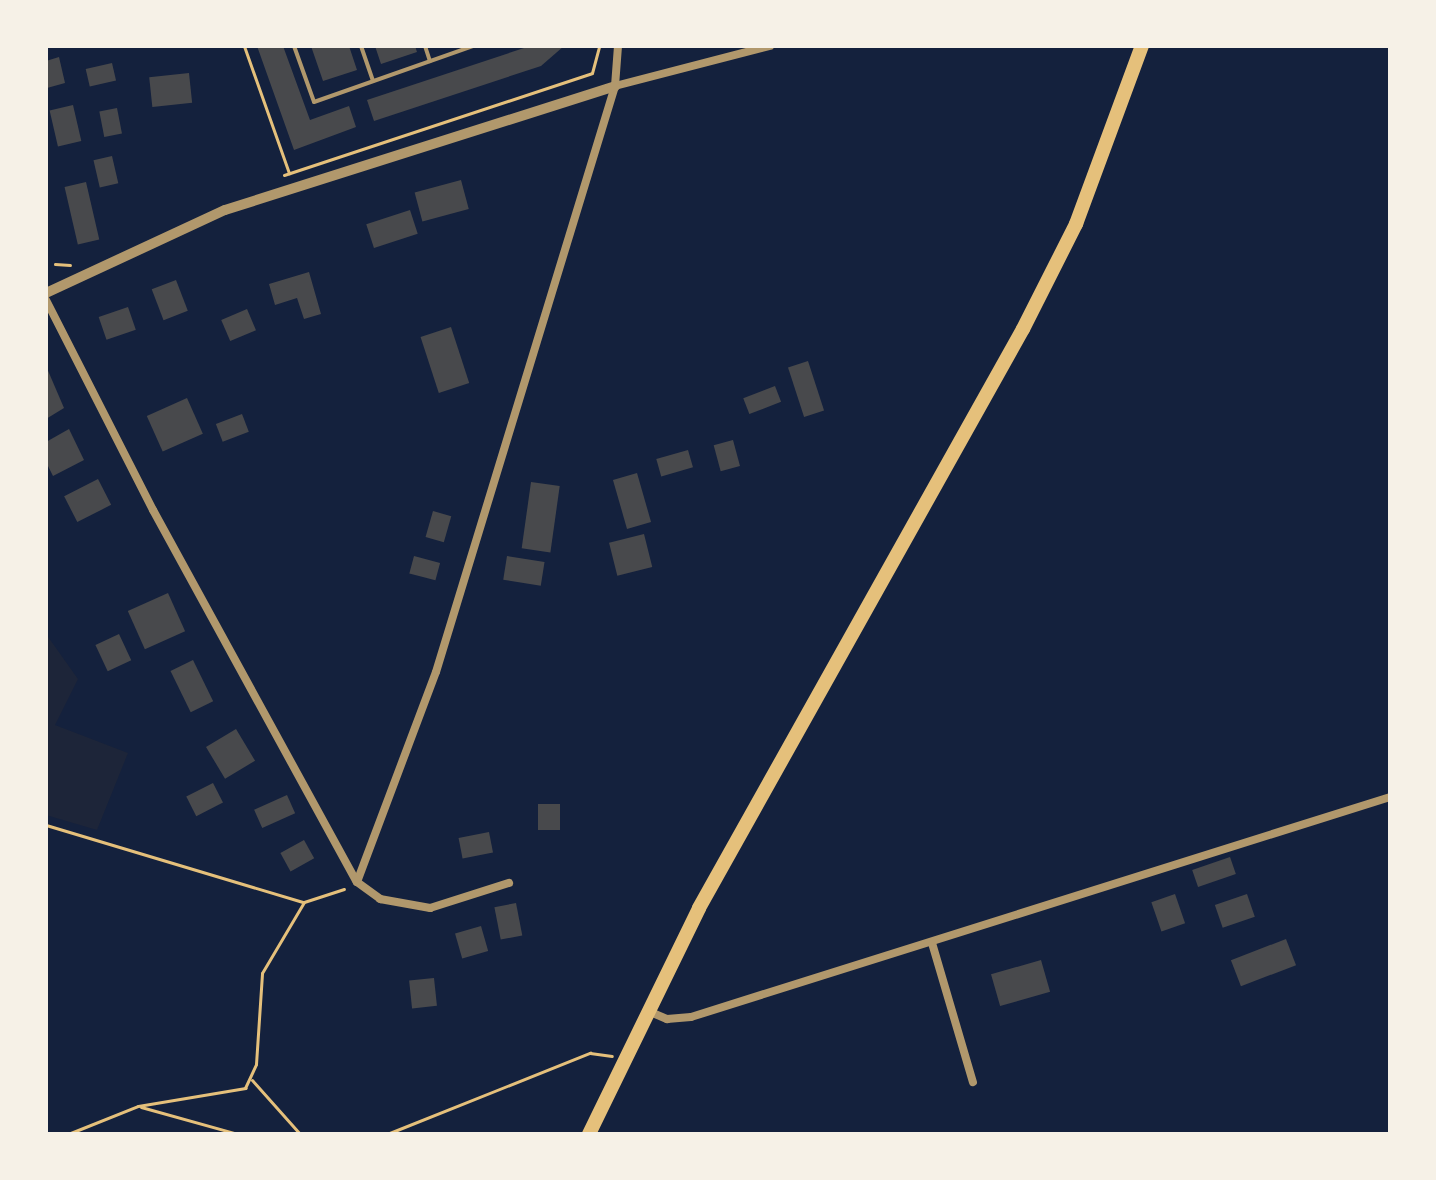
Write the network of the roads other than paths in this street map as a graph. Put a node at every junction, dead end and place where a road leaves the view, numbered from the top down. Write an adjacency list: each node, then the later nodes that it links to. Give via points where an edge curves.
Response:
1 (294, 46): 9 (lane, via 314,102)
2 (361, 46): 9 (lane)
3 (425, 46): 8 (lane)
4 (473, 46): 8 (lane)
5 (618, 46): 10 (street)
6 (770, 46): 10 (street)
7 (1142, 46): 17 (highway, via 1076,224 1023,329 699,908)
8 (430, 61): 9 (lane)
9 (373, 81)
10 (615, 86): 11 (street, via 225,210); 14 (street, via 436,672)
11 (46, 293)
12 (46, 300): 14 (street, via 139,484)
13 (1390, 797): 16 (street)
14 (357, 882): 15 (street, via 380,899 430,908)
15 (509, 883)
16 (932, 943): 17 (street, via 691,1017 667,1019); 18 (street)
17 (648, 1011): 19 (highway)
18 (973, 1082)
19 (589, 1134)

